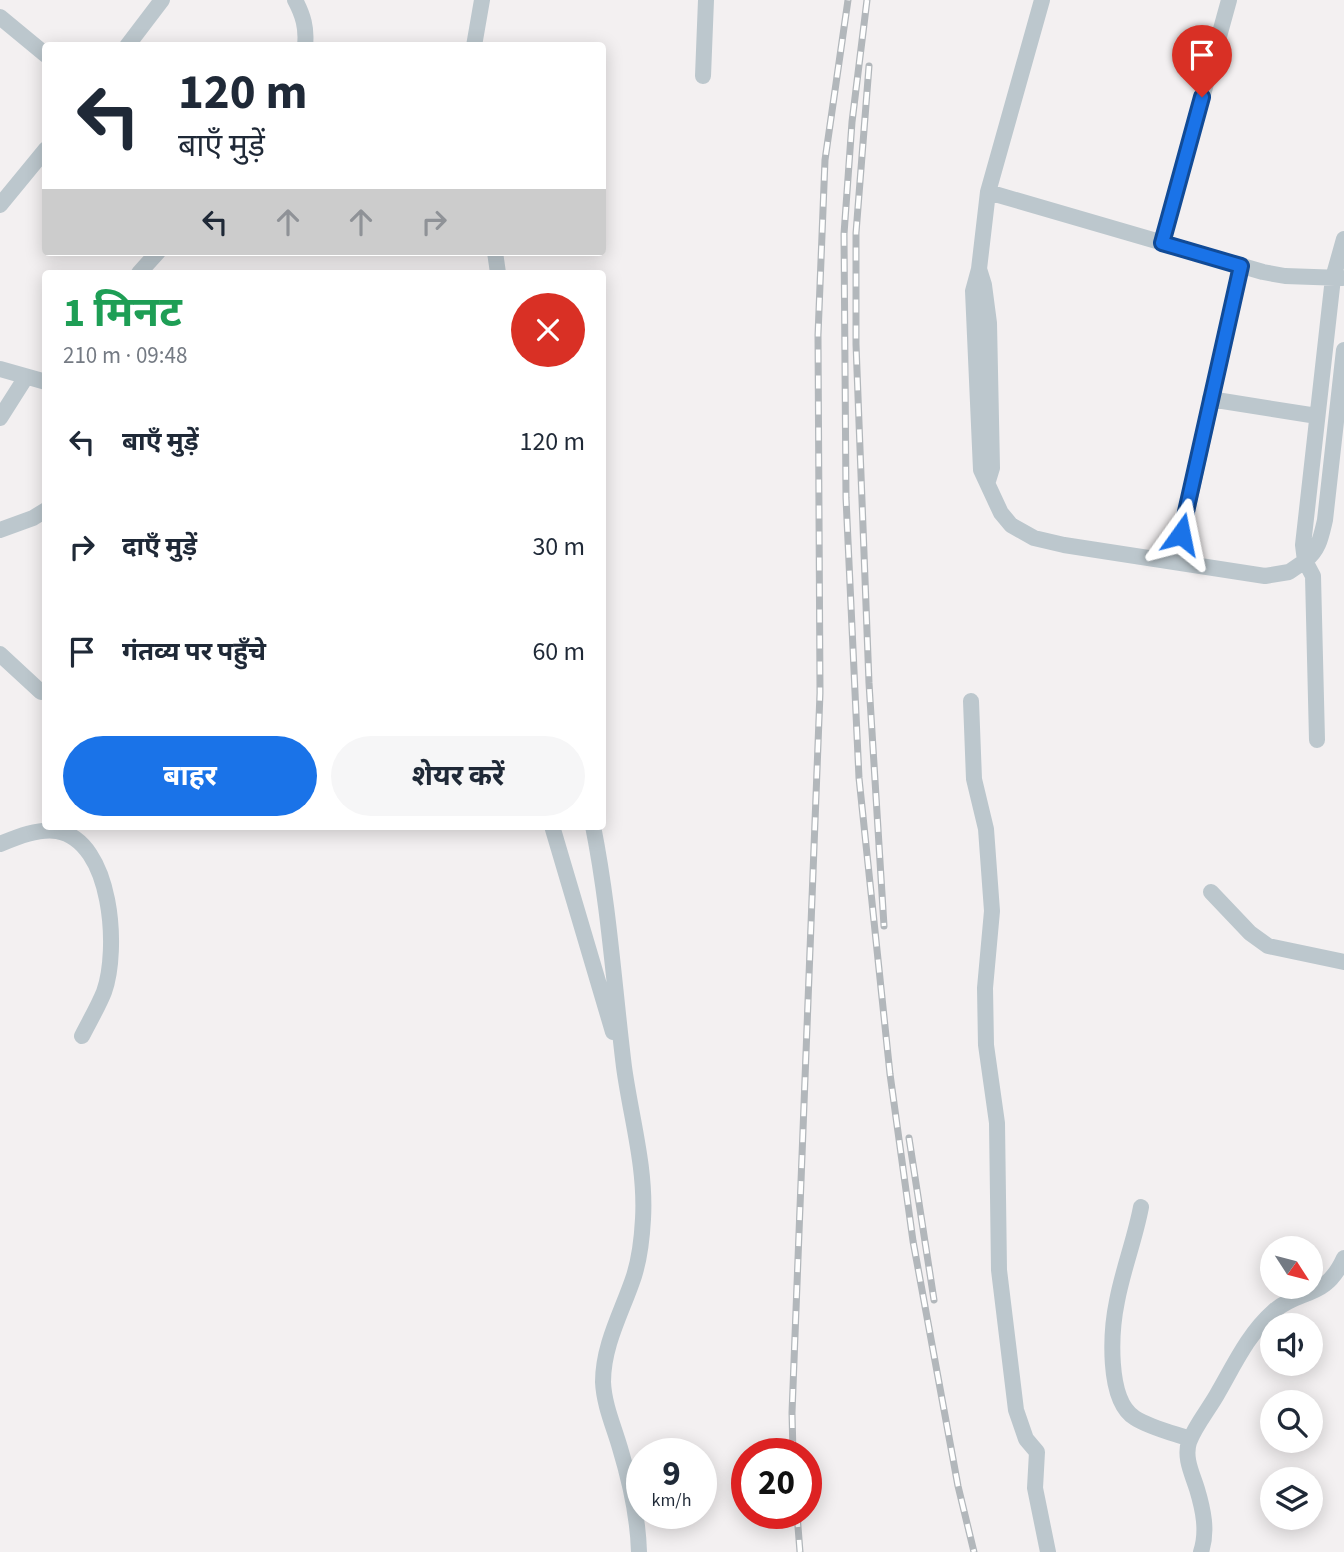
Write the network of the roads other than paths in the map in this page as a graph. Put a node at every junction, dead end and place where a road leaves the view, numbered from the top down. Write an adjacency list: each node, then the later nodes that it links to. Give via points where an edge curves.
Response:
1 (162, 0): 8 (street)
2 (295, 0): 9 (street, via 303,15)
3 (482, 0): 10 (street)
4 (706, 0): 12 (street)
5 (1042, 0): 14 (street)
6 (1229, 0): 17 (street)
7 (0, 17): 11 (street)
8 (130, 42)
9 (306, 42)
10 (475, 42)
11 (42, 52)
12 (703, 76)
13 (42, 154): 15 (street)
14 (988, 192): 17 (street); 31 (street, via 979,269 989,323 992,468 988,481 1000,513 1034,538 1063,545 1265,576 1289,572)
15 (0, 205)
16 (1344, 239): 21 (street)
17 (1162, 243): 19 (street)
18 (154, 256): 20 (street)
19 (1241, 266): 21 (street, via 1285,276); 25 (street)
20 (142, 270)
21 (1339, 278): 26 (street)
22 (1344, 350): 31 (street, via 1325,520 1320,544)
23 (0, 369): 24 (street)
24 (39, 379): 27 (street)
25 (1210, 399): 26 (street); 30 (street)
26 (1317, 416): 31 (street)
27 (0, 418)
28 (42, 512): 29 (street)
29 (0, 530)
30 (1181, 534)
31 (1305, 561): 35 (street, via 1313,576)
32 (0, 654): 33 (street)
33 (41, 692)
34 (971, 701): 47 (street, via 974,779 986,829 992,911 985,988 986,1045 997,1123 999,1270 1016,1410 1026,1439 1037,1452 1035,1488)
35 (1317, 740)
36 (553, 830): 42 (street)
37 (594, 830): 42 (street)
38 (0, 844): 41 (street, via 55,830 69,834 94,858 109,915 111,954 104,991)
39 (1210, 892): 40 (street, via 1268,946)
40 (1344, 962)
41 (82, 1036)
42 (625, 1072): 46 (street, via 644,1174 641,1247 611,1337 603,1379 631,1493)
43 (1141, 1207): 45 (street, via 1116,1304 1115,1383 1119,1400 1135,1418)
44 (1344, 1258): 45 (street, via 1323,1286 1285,1303 1259,1327)
45 (1190, 1439): 48 (street, via 1187,1459 1205,1530)
46 (639, 1552)
47 (1048, 1552)
48 (1201, 1552)

